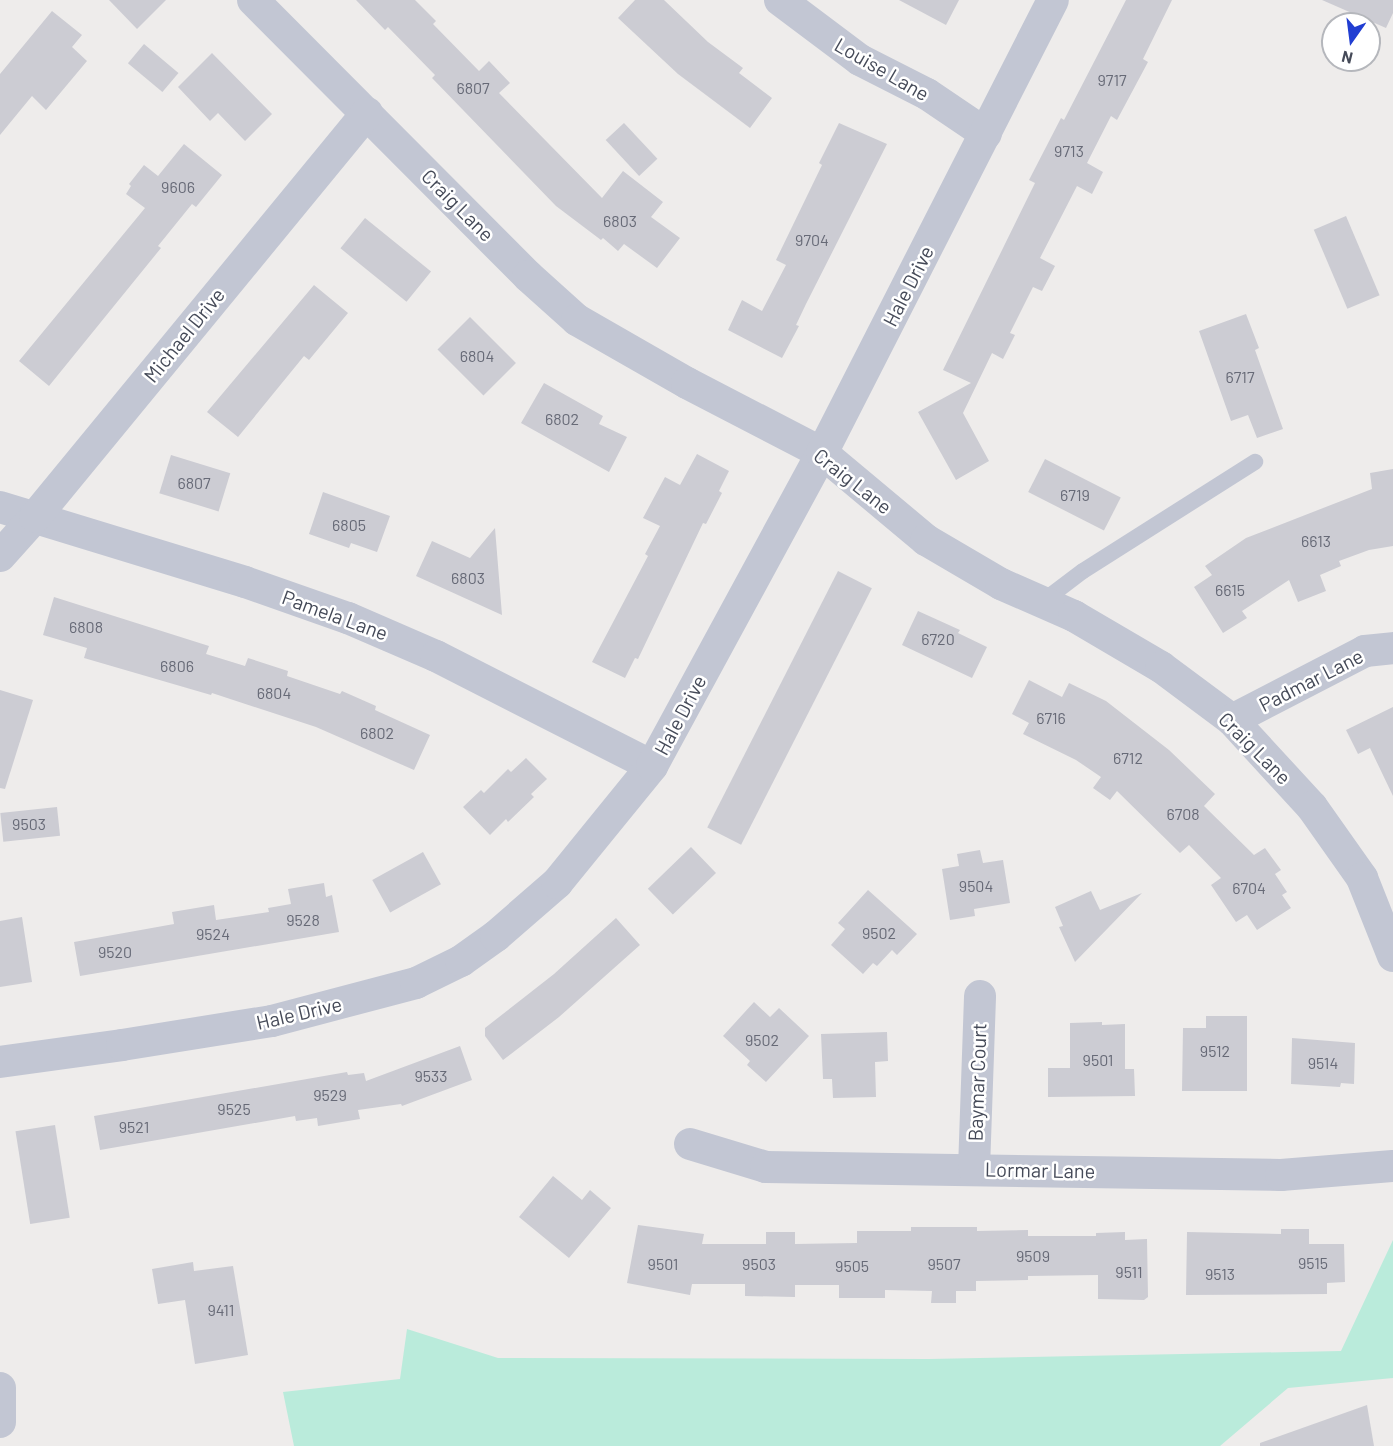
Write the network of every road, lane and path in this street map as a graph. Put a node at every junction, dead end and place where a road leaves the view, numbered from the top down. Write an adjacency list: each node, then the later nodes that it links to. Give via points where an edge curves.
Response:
1 (253, 0): 4 (street, Craig Lane)
2 (780, 0): 5 (street, Louise Lane, via 860,60 927,94)
3 (1053, 0): 5 (street, Hale Drive)
4 (367, 113): 6 (street, Craig Lane, via 528,276 577,320); 9 (street, Michael Drive)
5 (986, 134): 6 (street, Hale Drive)
6 (822, 453): 11 (street, Craig Lane, via 926,540 1001,584); 14 (street, Hale Drive)
7 (1255, 462): 11 (lane, via 1083,571)
8 (0, 507): 9 (street, Pamela Lane)
9 (35, 517): 10 (street, Michael Drive); 14 (street, Pamela Lane, via 245,582 376,629)
10 (0, 556)
11 (1042, 602): 13 (street, Craig Lane, via 1074,616 1161,667)
12 (1393, 648): 13 (street, Padmar Lane, via 1365,651)
13 (1232, 720): 15 (street, Craig Lane, via 1312,807 1362,878)
14 (652, 766): 17 (street, Hale Drive, via 557,883 470,955 416,983 272,1021)
15 (1393, 956)
16 (980, 996): 20 (street, Baymar Court)
17 (0, 1062)
18 (690, 1144): 20 (street, Lormar Lane, via 766,1167)
19 (1393, 1166): 20 (street, Lormar Lane, via 1281,1176)
20 (974, 1169)
21 (0, 1388): 22 (street)
22 (0, 1422)

